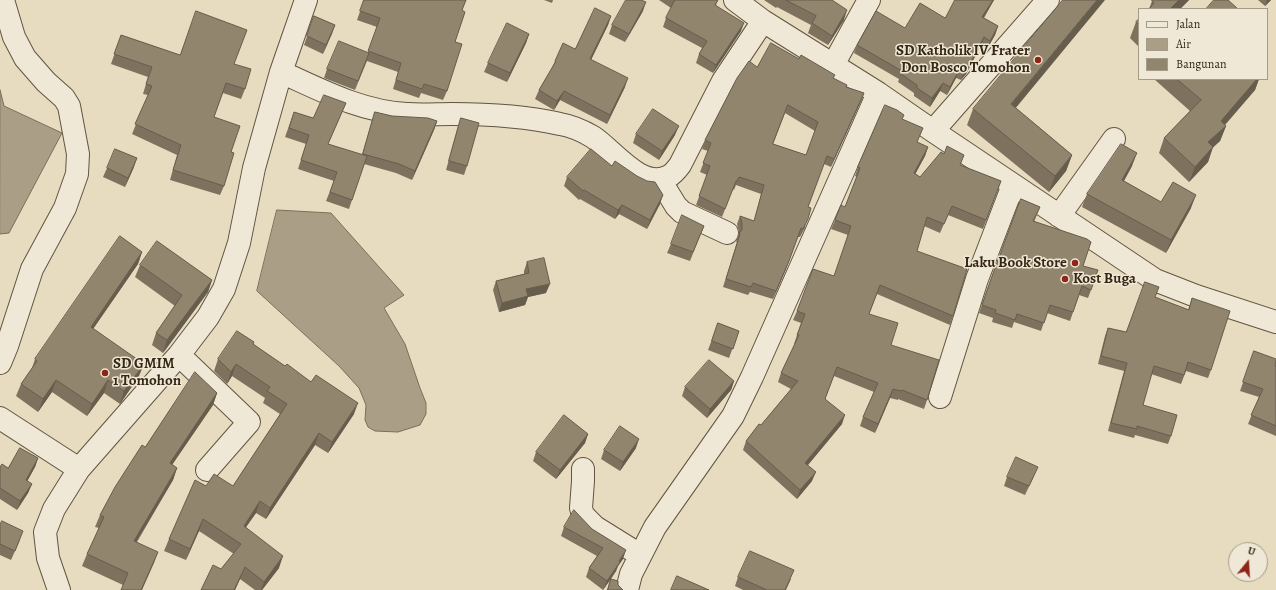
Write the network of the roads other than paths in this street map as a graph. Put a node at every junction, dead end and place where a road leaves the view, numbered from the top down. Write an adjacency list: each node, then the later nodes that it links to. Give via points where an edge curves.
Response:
1 (3, 0): 18 (street, via 14,37 25,58 70,106 78,154 76,174 69,198 32,269)
2 (306, 0): 8 (street)
3 (735, 0): 6 (street)
4 (869, 0): 7 (street)
5 (1048, 0): 10 (street)
6 (763, 20): 7 (street); 12 (street, via 723,81 680,165 670,176)
7 (833, 65): 9 (street)
8 (281, 72): 12 (street, via 341,99 372,109 406,114 484,114 561,124 578,129 594,138 638,174); 17 (street, via 254,168 239,244 224,289 208,317)
9 (878, 93): 10 (street); 24 (street, via 756,370 733,416 655,527)
10 (933, 131): 13 (street)
11 (1114, 139): 14 (street)
12 (660, 180): 15 (street, via 682,212)
13 (1013, 185): 14 (street); 19 (street, via 977,279)
14 (1059, 216): 16 (street, via 1155,280)
15 (727, 233)
16 (1276, 322)
17 (179, 356): 21 (street); 23 (street, via 249,422)
18 (0, 363)
19 (940, 397)
20 (0, 418): 21 (street)
21 (79, 469): 25 (street, via 54,509 45,532 48,558)
22 (582, 469): 24 (street, via 583,515 595,527)
23 (207, 470)
24 (640, 556): 26 (street)
25 (59, 590)
26 (627, 590)

